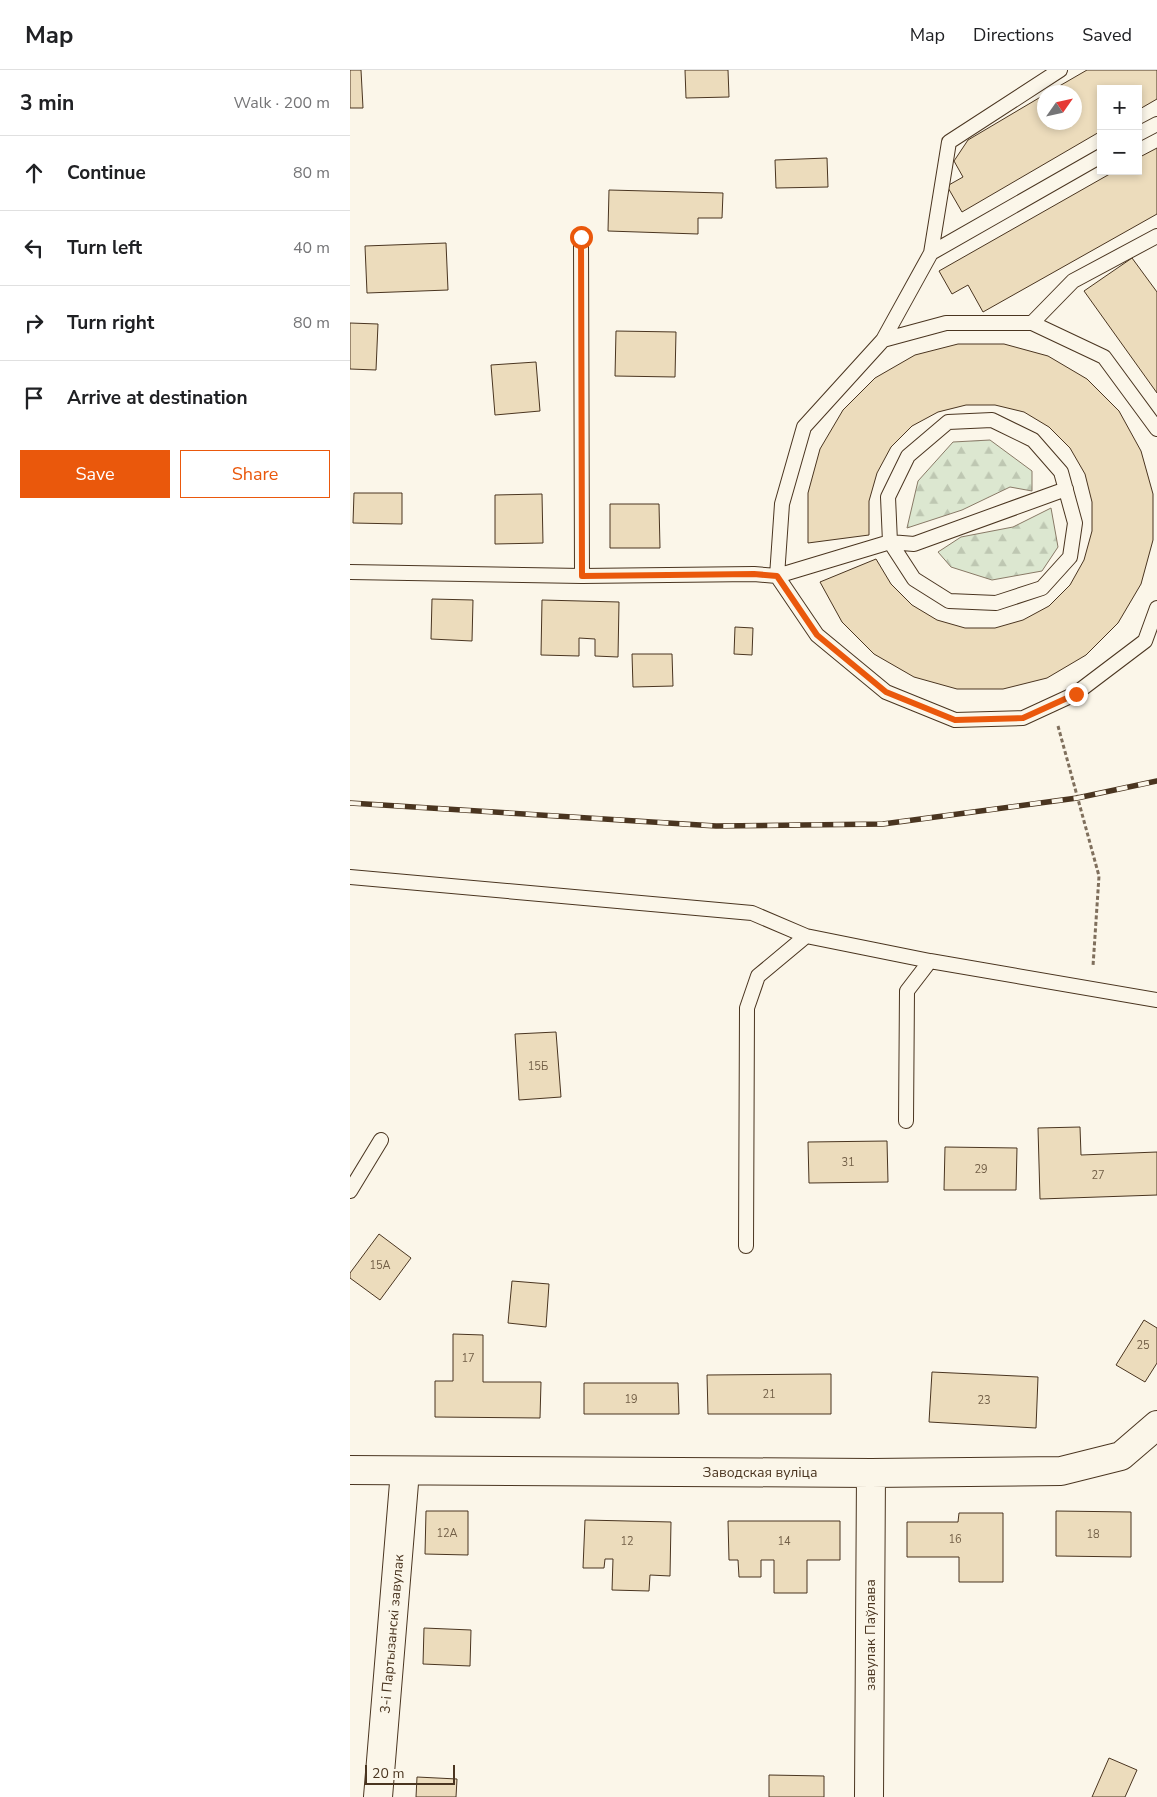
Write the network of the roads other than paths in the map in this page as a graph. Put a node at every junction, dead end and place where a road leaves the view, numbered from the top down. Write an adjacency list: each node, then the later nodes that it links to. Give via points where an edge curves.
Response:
1 (1060, 70): 7 (lane, via 949,142)
2 (1157, 124): 3 (lane)
3 (1142, 132)
4 (1097, 158): 7 (lane)
5 (1157, 236): 8 (lane, via 1073,281)
6 (581, 237): 14 (lane)
7 (931, 253): 9 (lane)
8 (1032, 323): 9 (lane, via 946,323); 10 (lane, via 1104,357)
9 (883, 340): 15 (lane, via 804,427 782,504)
10 (1157, 429)
11 (1066, 489): 12 (lane, via 914,544); 12 (lane, via 1075,523 1070,557 1042,588 996,603 949,600 914,579); 12 (lane, via 1061,472 1033,440 992,420 948,422 908,456 888,498)
12 (890, 542): 15 (lane)
13 (350, 572): 14 (lane)
14 (582, 576): 15 (lane)
15 (777, 576): 17 (lane, via 817,635 886,692 955,720 1023,718 1076,694)
16 (1157, 608): 17 (lane)
17 (1151, 642)
18 (350, 877): 19 (lane, via 752,913)
19 (806, 936): 20 (lane); 25 (lane, via 758,976 747,1008)
20 (930, 962): 21 (lane); 22 (lane, via 907,991)
21 (1157, 1000)
22 (906, 1120)
23 (381, 1140): 24 (lane)
24 (350, 1191)
25 (746, 1246)
26 (1157, 1425): 29 (street, Заводская вуліца, via 1121,1456 1060,1471)
27 (350, 1470): 28 (street, Заводская вуліца)
28 (405, 1471): 29 (street, Заводская вуліца); 30 (street, 3-і Партызанскі завулак)
29 (871, 1473): 31 (street, завулак Паўлава)
30 (378, 1797)
31 (869, 1797)

